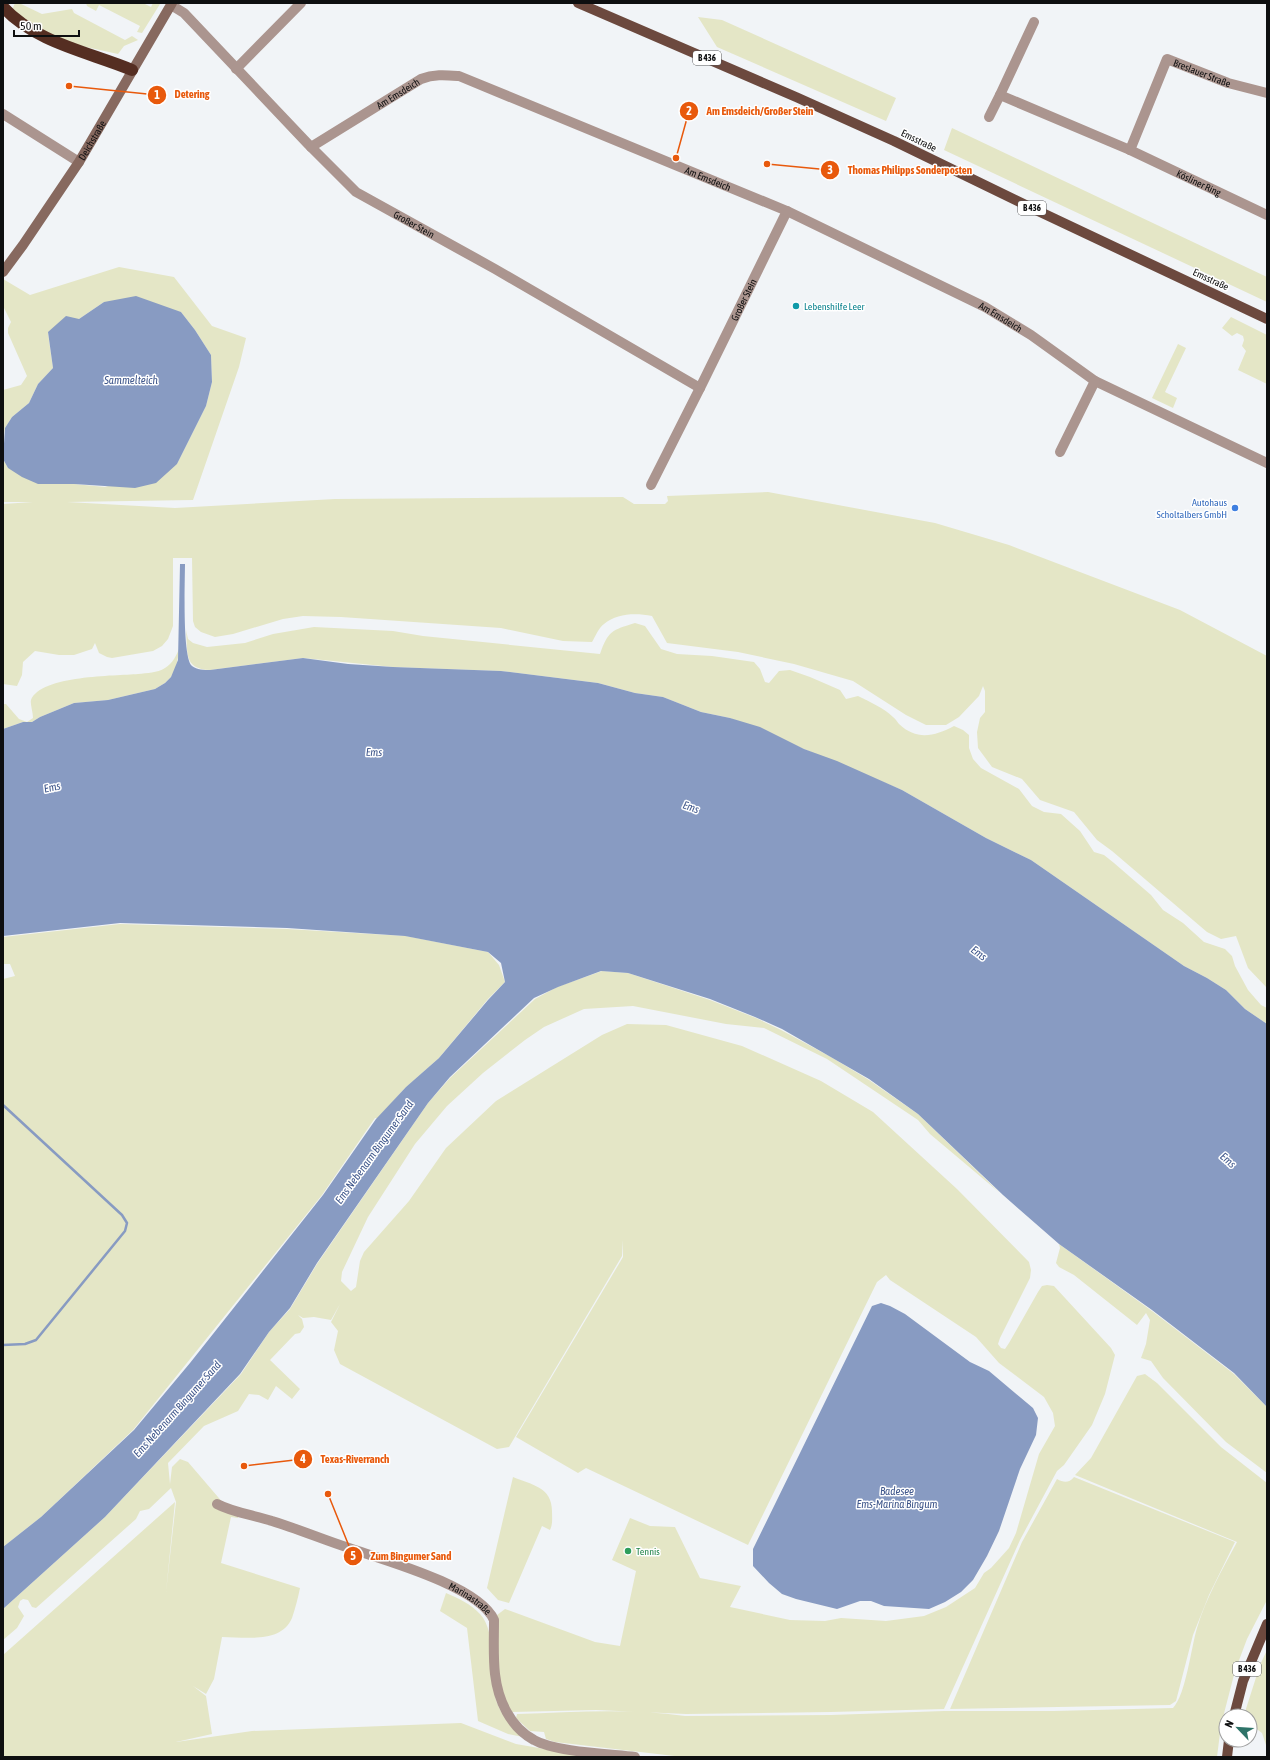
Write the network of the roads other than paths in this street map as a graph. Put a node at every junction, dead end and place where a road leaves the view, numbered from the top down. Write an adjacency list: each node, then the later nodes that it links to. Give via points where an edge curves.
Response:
1 (301, 3): 7 (street)
2 (578, 3): 18 (main road, Emsstraße / B 436, via 894,141)
3 (172, 4): 6 (main road, Deichstraße); 7 (street, Großer Stein, via 184,13)
4 (3, 7): 6 (highway, via 19,22 63,45)
5 (1034, 22): 9 (street)
6 (132, 70): 14 (main road, Deichstraße)
7 (236, 70): 12 (street, Großer Stein)
8 (1267, 93): 13 (street, Breslauer Straße, via 1228,83 1167,59)
9 (1000, 95): 11 (street); 13 (street, Kösliner Ring)
10 (3, 114): 14 (street)
11 (989, 117)
12 (311, 147): 15 (street, Am Emsdeich, via 421,79 441,74 459,76); 20 (street, Großer Stein, via 356,192)
13 (1130, 150): 16 (street, Kösliner Ring)
14 (79, 162): 17 (main road, Deichstraße)
15 (787, 211): 19 (street, Am Emsdeich, via 985,307 1031,335); 20 (street, Großer Stein)
16 (1267, 215)
17 (3, 272)
18 (1267, 319)
19 (1095, 381): 21 (street); 22 (street, Am Emsdeich)
20 (700, 388): 23 (street, Großer Stein)
21 (1060, 452)
22 (1267, 463)
23 (651, 485)
24 (217, 1504): 27 (street, Marinastraße, via 272,1520 439,1579 461,1591 484,1606 494,1620 495,1675 498,1689 506,1712 521,1731 545,1745)
25 (1267, 1624): 26 (main road, B 436, via 1243,1681)
26 (1236, 1708)
27 (635, 1757)

